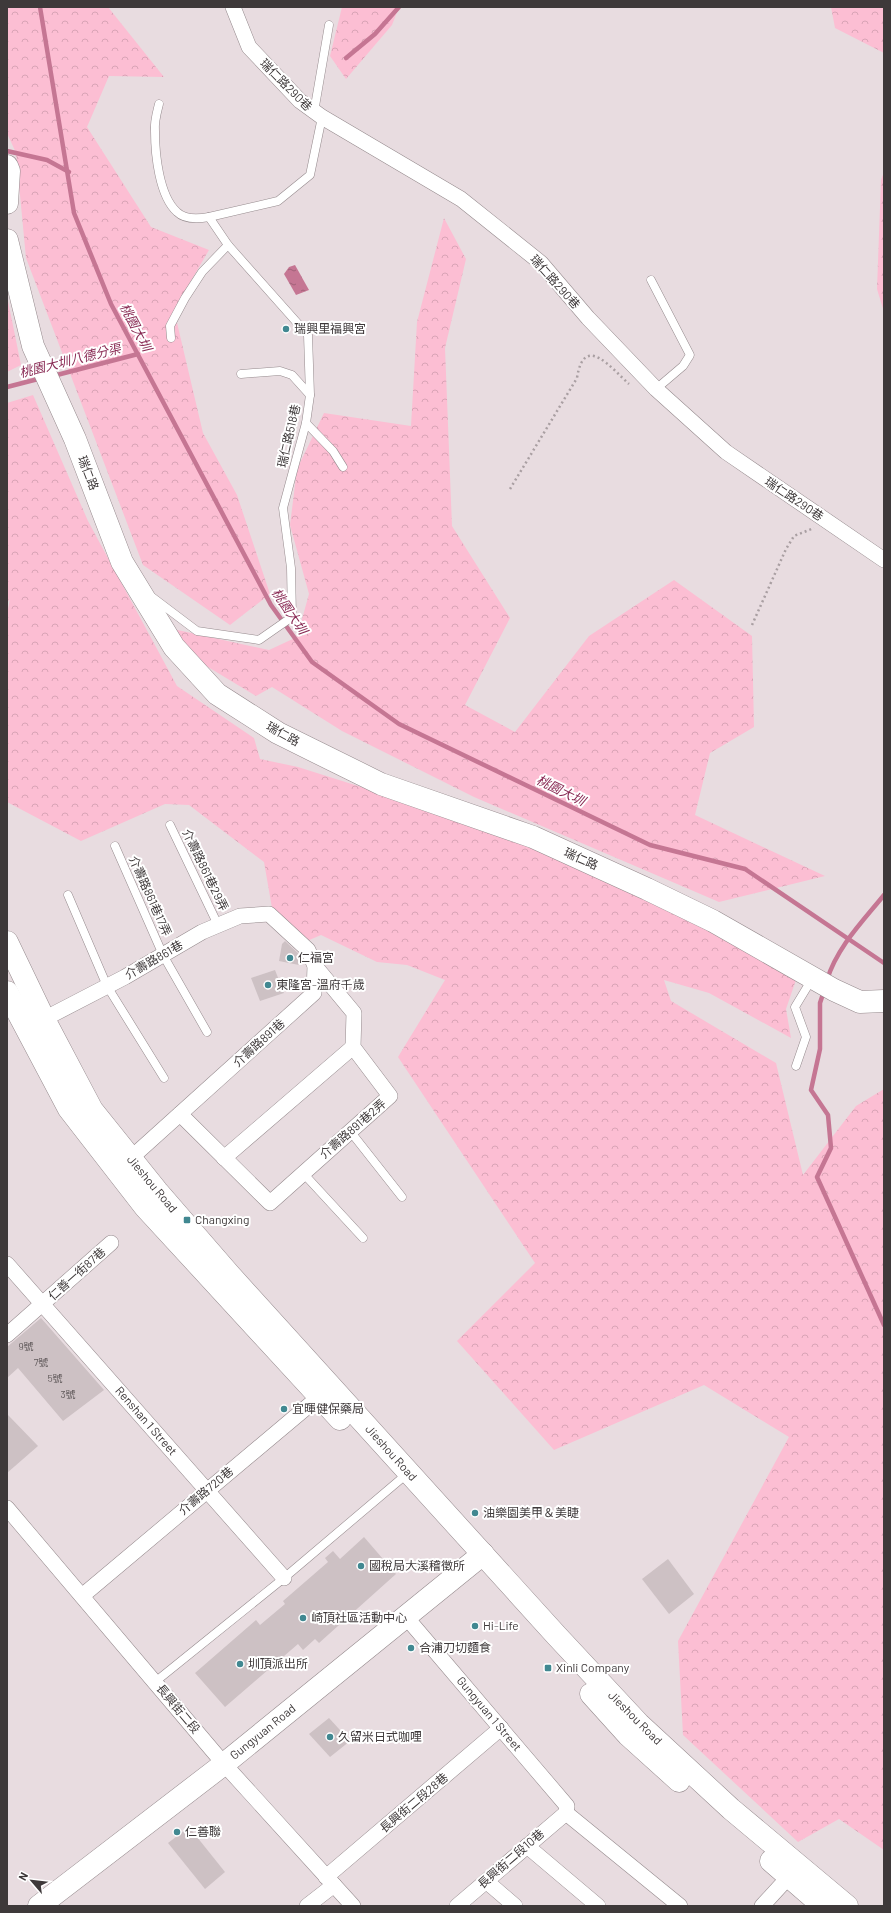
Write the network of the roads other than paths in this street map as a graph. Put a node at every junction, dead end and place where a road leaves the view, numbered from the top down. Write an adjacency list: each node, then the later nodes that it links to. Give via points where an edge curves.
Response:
1 (232, 7): 4 (street, 瑞仁路290巷, via 249,47 300,101)
2 (329, 25): 4 (lane)
3 (159, 104): 7 (lane, via 154,130 159,173 167,201 177,213 186,217)
4 (318, 115): 7 (lane, via 310,175 278,201); 13 (street, 瑞仁路290巷, via 461,199 541,263 588,318)
5 (7, 166): 6 (main road)
6 (7, 203)
7 (209, 217): 9 (lane, 瑞仁路518巷)
8 (7, 240): 18 (main road, 瑞仁路, via 33,346 75,439 122,562)
9 (228, 245): 11 (lane, via 202,272 185,298 170,326); 14 (lane, 瑞仁路518巷, via 308,335)
10 (651, 280): 13 (lane, via 690,355 683,366)
11 (171, 338)
12 (241, 374): 14 (lane, via 280,371 292,375)
13 (656, 389): 17 (street, 瑞仁路290巷, via 726,452)
14 (310, 395): 15 (lane, 瑞仁路518巷)
15 (306, 423): 16 (lane, via 333,451); 18 (lane, 瑞仁路518巷, via 283,508 291,568 292,617 259,640 197,631)
16 (343, 467)
17 (884, 560)
18 (136, 585): 27 (main road, 瑞仁路, via 174,647 217,694 278,733 381,784 533,837 647,888 713,921)
19 (170, 825): 23 (lane, 介壽路861巷29弄)
20 (115, 846): 25 (lane, 介壽路861巷17弄)
21 (68, 895): 28 (lane)
22 (269, 914): 23 (street, 介壽路861巷, via 240,916); 26 (street, 介壽路891巷, via 308,950)
23 (218, 925): 25 (street, 介壽路861巷)
24 (7, 942): 31 (main road, Jieshou Road)
25 (163, 955): 28 (street, 介壽路861巷); 32 (lane, 介壽路861巷17弄)
26 (315, 966): 33 (street, via 354,1013); 36 (street, 介壽路891巷, via 314,993)
27 (812, 979): 30 (main road, 瑞仁路, via 860,1002); 34 (lane, via 795,1007 806,1037)
28 (107, 986): 31 (street, 介壽路861巷); 35 (lane)
29 (7, 992): 47 (main road, Jieshou Road, via 69,1109 140,1201)
30 (884, 1001)
31 (44, 1019): 38 (main road, Jieshou Road, via 92,1110)
32 (207, 1032)
33 (353, 1047): 37 (street, 介壽路891巷2弄, via 390,1096); 39 (street)
34 (796, 1066)
35 (164, 1078)
36 (180, 1114): 38 (street, 介壽路891巷); 39 (street)
37 (350, 1132): 40 (street, 介壽路891巷2弄); 41 (lane)
38 (131, 1158): 47 (main road, Jieshou Road)
39 (224, 1158): 40 (street, 介壽路891巷2弄, via 270,1203)
40 (303, 1173): 42 (lane)
41 (402, 1197)
42 (363, 1238)
43 (111, 1243): 45 (street, 仁善一街87巷)
44 (7, 1264): 45 (street, Renshan 1 Street)
45 (43, 1304): 46 (street, 仁善一街87巷); 49 (street, Renshan 1 Street)
46 (7, 1335)
47 (325, 1391): 48 (main road, Jieshou Road); 49 (street, 介壽路720巷)
48 (403, 1477): 51 (main road, Jieshou Road); 52 (lane)
49 (206, 1490): 52 (street, Renshan 1 Street); 53 (street, 介壽路720巷)
50 (7, 1508): 53 (street, 長興街二段)
51 (477, 1558): 54 (main road, Gungyuan Road); 60 (main road, Jieshou Road, via 639,1724)
52 (284, 1578): 55 (lane)
53 (82, 1596): 55 (street, 長興街二段)
54 (406, 1617): 56 (street, Gungyuan 1 Street); 57 (main road, Gungyuan Road)
55 (155, 1682): 57 (street, 長興街二段)
56 (501, 1728): 58 (street, Gungyuan 1 Street, via 567,1806); 61 (street, 長興街二段28巷)
57 (224, 1764): 61 (street, 長興街二段); 63 (main road, Gungyuan Road)
58 (566, 1813): 59 (street, 長興街二段10巷); 69 (street)
59 (527, 1846): 62 (street, 長興街二段10巷); 68 (street)
60 (794, 1871): 70 (street); 71 (main road, Jieshou Road); 72 (main road, Jieshou Road)
61 (330, 1881): 64 (street, 長興街二段28巷); 65 (street, 長興街二段)
62 (486, 1881): 66 (street, 長興街二段10巷); 67 (street)
63 (39, 1906)
64 (307, 1906)
65 (353, 1906)
66 (457, 1906)
67 (515, 1906)
68 (598, 1906)
69 (680, 1906)
70 (762, 1906)
71 (823, 1906)
72 (847, 1906)

